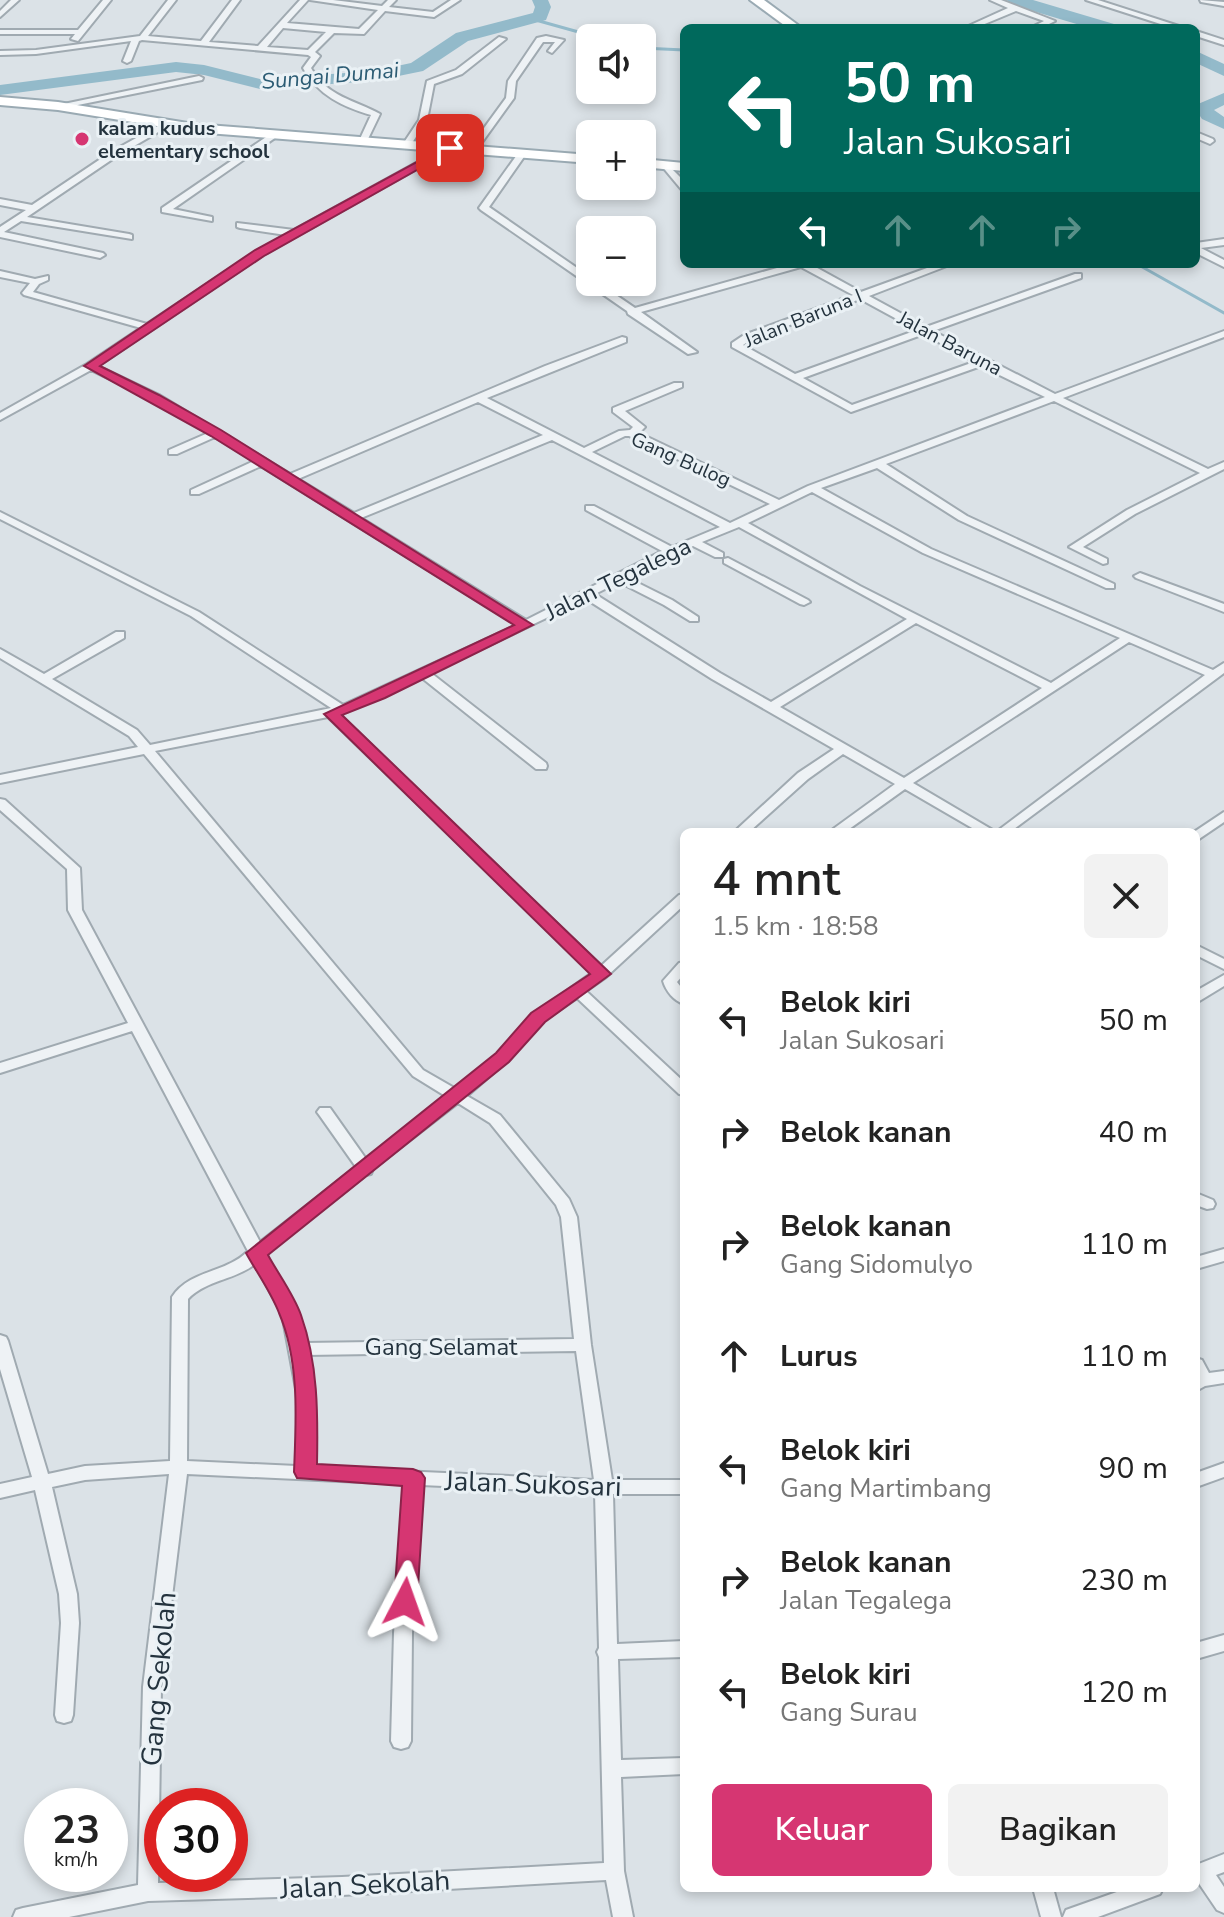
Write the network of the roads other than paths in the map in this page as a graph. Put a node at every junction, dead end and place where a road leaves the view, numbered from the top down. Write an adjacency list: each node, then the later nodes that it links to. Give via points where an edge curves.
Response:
1 (15, 0): 16 (street)
2 (107, 0): 26 (street)
3 (172, 0): 28 (street)
4 (236, 0): 30 (street)
5 (304, 0): 23 (street)
6 (314, 0): 14 (street)
7 (392, 0): 14 (street)
8 (456, 0): 17 (street)
9 (756, 0): 19 (main road)
10 (994, 0): 15 (street)
11 (1095, 0): 22 (street)
12 (1204, 0): 13 (street)
13 (1224, 4)
14 (385, 8): 17 (street); 18 (street)
15 (1015, 8): 20 (street); 21 (street, via 1051,21)
16 (0, 15)
17 (434, 15): 18 (street, via 425,23)
18 (376, 17): 24 (street, via 361,32)
19 (790, 24)
20 (977, 24)
21 (1044, 24)
22 (1169, 24)
23 (280, 25): 24 (street); 33 (street)
24 (332, 30): 36 (street)
25 (0, 32): 26 (street)
26 (78, 32): 32 (street)
27 (1200, 34): 31 (street)
28 (139, 38): 30 (street); 32 (street); 37 (street)
29 (502, 39): 46 (street, via 459,72 430,83 423,120)
30 (204, 43): 33 (street)
31 (1224, 43)
32 (71, 48): 35 (street)
33 (261, 48): 36 (street)
34 (552, 51): 48 (street, via 560,40 540,40 512,81 510,98)
35 (0, 53)
36 (310, 53): 44 (street, via 316,56 307,68 322,87 359,111 376,114)
37 (127, 61)
38 (199, 78): 40 (street)
39 (0, 101): 40 (main road)
40 (58, 106): 41 (main road)
41 (168, 124): 42 (main road); 56 (street)
42 (278, 133): 44 (main road); 58 (street, via 165,210)
43 (1200, 137): 45 (street)
44 (363, 141): 46 (main road)
45 (1210, 141)
46 (407, 144): 47 (main road)
47 (450, 148): 48 (main road); 60 (street)
48 (472, 150): 49 (main road)
49 (522, 154): 50 (main road); 75 (street, via 484,208)
50 (576, 158)
51 (656, 164): 52 (main road)
52 (665, 165): 53 (main road); 54 (street)
53 (680, 167)
54 (680, 182)
55 (0, 202): 56 (street)
56 (31, 208): 57 (street)
57 (18, 218): 61 (street); 62 (street)
58 (209, 219)
59 (240, 225): 60 (street)
60 (295, 233): 76 (street)
61 (3, 234): 64 (street); 67 (street)
62 (129, 237)
63 (1224, 242): 65 (street)
64 (0, 245)
65 (1200, 246)
66 (1200, 249): 68 (street)
67 (100, 255)
68 (1224, 264)
69 (788, 268): 75 (street)
70 (809, 268): 74 (street, Jalan Baruna)
71 (936, 268): 74 (street, Jalan Baruna I)
72 (0, 274): 76 (street, via 40,280 27,290 29,295)
73 (1078, 276): 77 (street)
74 (859, 295): 77 (street, Jalan Baruna); 83 (street, Jalan Baruna I, via 737,342)
75 (631, 312): 80 (street)
76 (150, 328): 82 (street)
77 (923, 330): 81 (street, Jalan Baruna); 83 (street)
78 (1224, 334): 85 (street, Jalan Tegalega)
79 (622, 340): 86 (street)
80 (692, 352)
81 (982, 362): 83 (street, Jalan Baruna I, via 851,409); 85 (street, Jalan Baruna)
82 (91, 366): 87 (street); 88 (street)
83 (793, 378)
84 (678, 385): 89 (street, via 617,410 640,427)
85 (1055, 398): 94 (street, Jalan Tegalega); 96 (street, Jalan Baruna)
86 (481, 399): 90 (street); 97 (street)
87 (0, 417)
88 (216, 433): 91 (street); 93 (street)
89 (633, 433): 92 (street, Gang Bulog); 100 (street, Gang Bulog)
90 (551, 436): 92 (street); 103 (street)
91 (173, 452)
92 (584, 452): 104 (street)
93 (261, 462): 97 (street); 99 (street)
94 (877, 463): 98 (street, Jalan Tegalega); 110 (street, via 963,518)
95 (1224, 465): 96 (street)
96 (1210, 474): 107 (street, via 1075,546)
97 (288, 479): 103 (street)
98 (812, 488): 100 (street, Jalan Tegalega); 118 (street, via 927,551)
99 (195, 492)
100 (779, 504): 104 (street, Jalan Tegalega)
101 (590, 508): 106 (street)
102 (0, 515): 125 (street, via 195,614)
103 (352, 518): 116 (street)
104 (734, 525): 105 (street, Jalan Tegalega); 114 (street)
105 (693, 542): 106 (street, Jalan Tegalega); 112 (street)
106 (671, 551): 109 (street, Jalan Tegalega)
107 (1103, 561)
108 (1140, 576): 113 (street)
109 (620, 578): 111 (street, Jalan Tegalega); 115 (street)
110 (1110, 586)
111 (586, 594): 116 (street, Jalan Tegalega); 124 (street)
112 (804, 602)
113 (1224, 608)
114 (916, 618): 123 (street); 124 (street)
115 (694, 619)
116 (526, 625): 121 (street, Jalan Tegalega)
117 (120, 635): 122 (street)
118 (1128, 638): 120 (street); 123 (street)
119 (0, 653): 122 (street)
120 (1219, 670): 136 (street)
121 (423, 673): 125 (street, Jalan Tegalega); 128 (street)
122 (46, 678): 127 (street, via 133,733)
123 (1051, 688): 130 (street)
124 (772, 707): 126 (street)
125 (337, 712): 127 (street, Jalan Tegalega); 142 (street)
126 (842, 749): 130 (street); 133 (street)
127 (147, 751): 129 (street, Jalan Tegalega); 150 (street, via 418,1073)
128 (541, 766)
129 (3, 776)
130 (905, 783): 134 (street); 135 (street)
131 (0, 803): 147 (street, via 73,868 73,905)
132 (1224, 816): 137 (street)
133 (745, 828)
134 (842, 828)
135 (982, 828)
136 (1007, 828)
137 (1200, 834)
138 (680, 902): 142 (street)
139 (1200, 951): 140 (street)
140 (1224, 965)
141 (680, 970): 145 (street, via 670,981)
142 (601, 974): 144 (street)
143 (1224, 979): 146 (street)
144 (579, 992): 149 (street); 150 (street, via 538,1018)
145 (680, 995)
146 (1200, 995)
147 (137, 1025): 148 (street); 153 (street)
148 (0, 1068)
149 (680, 1086)
150 (456, 1097): 152 (street); 157 (street, via 495,1119 563,1203)
151 (325, 1112): 152 (street)
152 (366, 1170): 153 (street)
153 (256, 1253): 158 (street, via 290,1314); 161 (street, Gang Sekolah, via 247,1266 190,1286 180,1297)
154 (1224, 1255): 155 (street)
155 (1200, 1262)
156 (0, 1341): 166 (street)
157 (583, 1345): 158 (street, Gang Selamat); 167 (street)
158 (299, 1349): 163 (street, via 307,1405)
159 (1200, 1376): 160 (street)
160 (1224, 1377)
161 (179, 1467): 163 (street, Jalan Sukosari); 166 (street, Jalan Sukosari, via 111,1470); 178 (street, Gang Sekolah, via 152,1687)
162 (1224, 1470): 165 (street)
163 (305, 1472): 164 (street, Jalan Sukosari)
164 (413, 1478): 167 (street, Jalan Sukosari); 175 (street)
165 (1200, 1479)
166 (42, 1482): 169 (street, Jalan Sukosari); 174 (street, via 68,1594)
167 (604, 1487): 168 (street, Jalan Sukosari); 173 (street)
168 (680, 1487)
169 (0, 1491)
170 (1224, 1643): 172 (street)
171 (680, 1649): 173 (street)
172 (1200, 1650)
173 (606, 1652): 177 (street)
174 (64, 1715)
175 (401, 1741)
176 (680, 1766): 177 (street)
177 (610, 1769): 180 (street)
178 (150, 1788)
179 (1224, 1863): 181 (street)
180 (614, 1871): 183 (street, Jalan Sekolah); 189 (street)
181 (1200, 1873)
182 (1200, 1874): 187 (street)
183 (248, 1889)
184 (148, 1892): 188 (street, Jalan Sekolah)
185 (1044, 1892): 190 (street)
186 (1142, 1892): 191 (street)
187 (1224, 1904)
188 (23, 1917)
189 (623, 1917)
190 (1051, 1917)
191 (1073, 1917)

